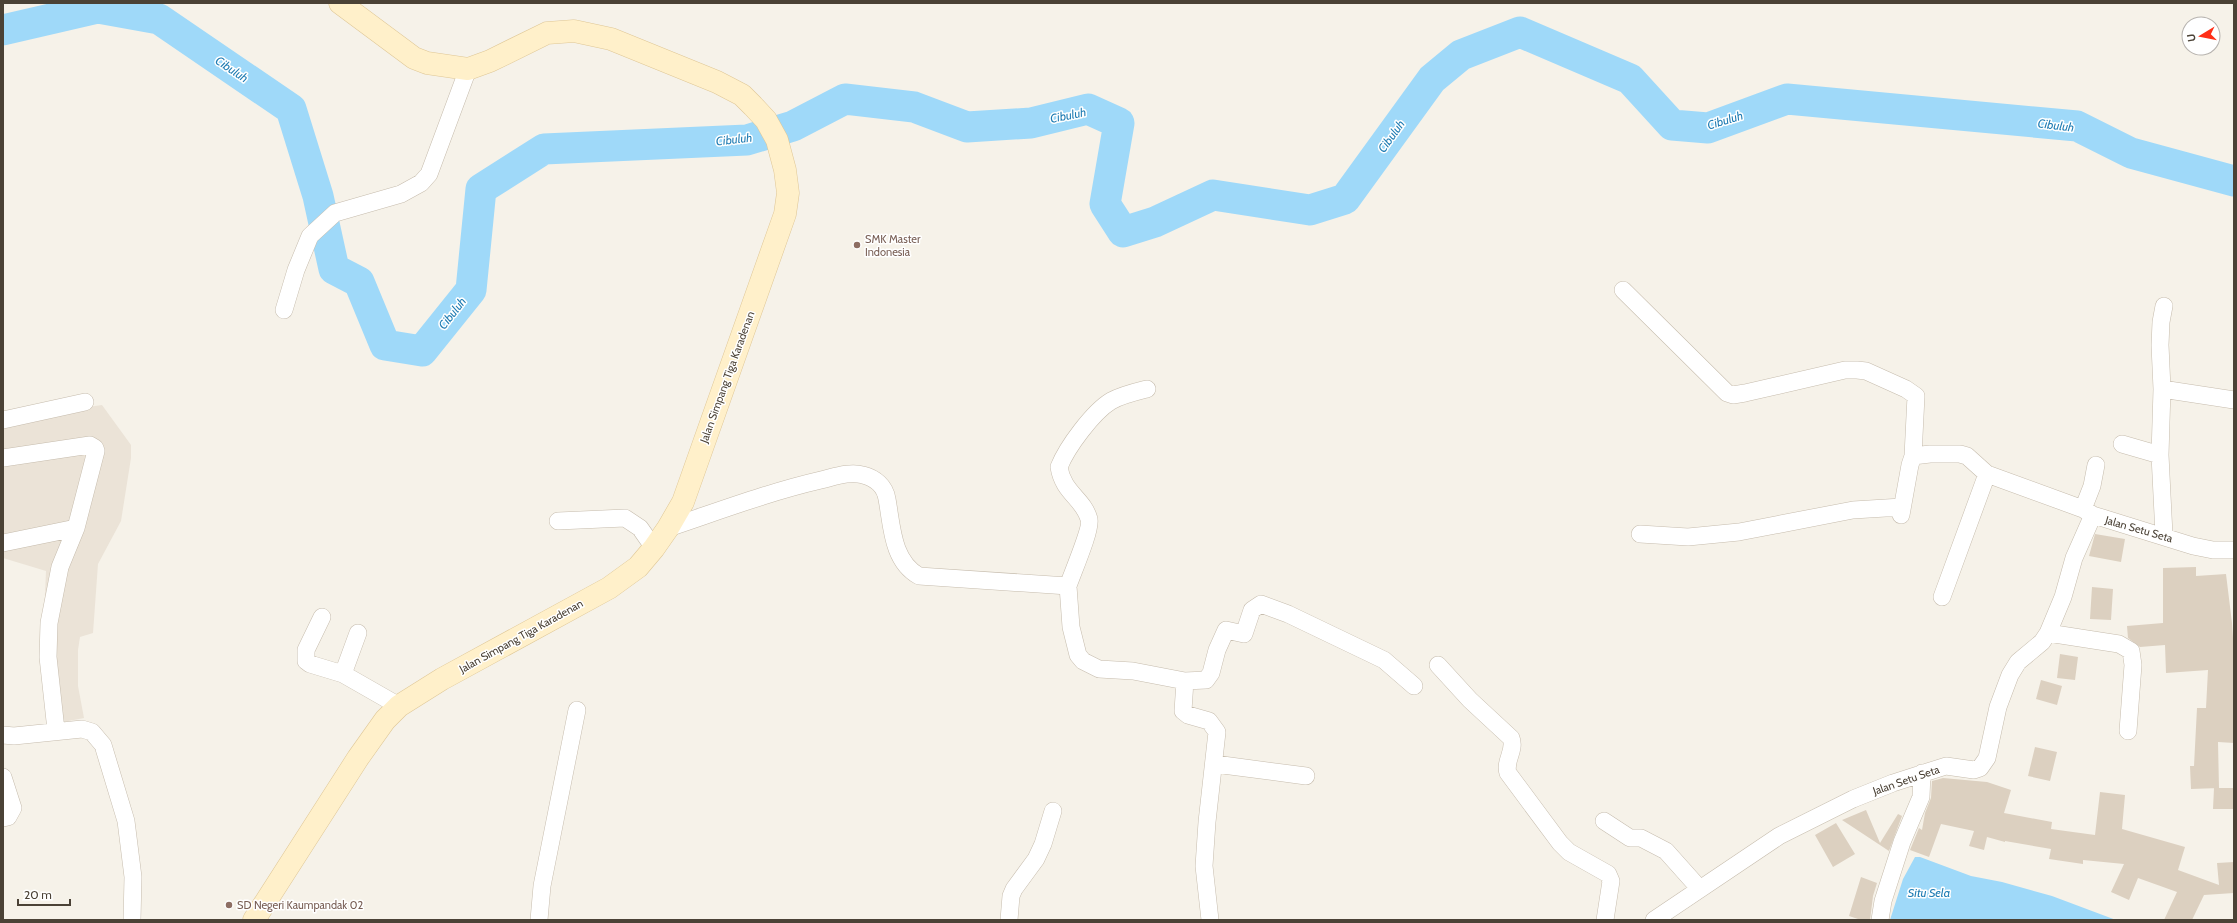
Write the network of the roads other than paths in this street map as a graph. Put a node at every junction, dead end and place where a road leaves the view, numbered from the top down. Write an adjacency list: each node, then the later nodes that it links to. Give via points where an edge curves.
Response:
1 (340, 3): 2 (street, Jalan Simpang Tiga Karadenan, via 414,58 427,63)
2 (468, 69): 5 (street, via 429,174 421,183 401,194 335,213 310,236); 20 (street, Jalan Simpang Tiga Karadenan, via 547,33 574,31 611,39 717,82 742,95 766,120 777,140 788,193 785,214 685,495)
3 (1623, 290): 13 (street, via 1727,393 1745,393 1845,370 1866,372 1913,392 1916,400)
4 (2164, 306): 7 (street, via 2160,332)
5 (284, 310)
6 (1147, 389): 26 (street, via 1112,400 1104,406 1083,430 1059,467 1062,480 1084,509 1090,525)
7 (2162, 390): 8 (street); 12 (street)
8 (2234, 400)
9 (85, 402): 10 (street)
10 (3, 420)
11 (2122, 444): 12 (street)
12 (2160, 455): 22 (street)
13 (1913, 456): 16 (street, via 1960,454 1974,460); 21 (street, via 1901,511 1853,510 1739,532 1688,538)
14 (3, 458): 19 (street, via 90,445 95,448)
15 (2096, 465): 17 (street)
16 (1987, 474): 17 (street); 27 (street)
17 (2088, 512): 22 (street, Jalan Setu Seta, via 2106,520); 30 (street, Jalan Setu Seta, via 2063,596)
18 (558, 521): 24 (street, via 624,518 640,528)
19 (76, 528): 23 (street); 37 (street, via 60,567 49,623 48,657)
20 (668, 528): 24 (street, Jalan Simpang Tiga Karadenan); 26 (street, via 778,490 846,474 862,474 876,480 886,493 897,552 914,573 935,578)
21 (1640, 534)
22 (2164, 536): 25 (street, Jalan Setu Seta, via 2213,550)
23 (3, 544)
24 (654, 548): 35 (street, Jalan Simpang Tiga Karadenan, via 638,567 610,588 442,679)
25 (2234, 550)
26 (1068, 586): 33 (street, via 1071,627 1078,655 1083,661 1099,669 1140,672)
27 (1942, 597)
28 (322, 617): 32 (street, via 306,650 306,661)
29 (358, 633): 32 (street)
30 (2048, 633): 38 (street, via 2119,644 2131,651 2133,665); 41 (street, Jalan Setu Seta, via 2042,642 2018,662 2010,675 1998,707 1987,758 1980,768 1974,770 1946,766)
31 (1438, 665): 53 (street, via 1470,700 1511,738 1513,745 1506,767 1508,773 1560,843 1569,852 1608,874 1611,881)
32 (343, 674): 35 (street)
33 (1185, 681): 34 (street, via 1206,680 1211,673 1226,630 1244,634 1252,610 1261,604 1288,614 1384,660); 40 (street, via 1183,711 1188,716 1209,721 1217,732)
34 (1414, 686)
35 (399, 706): 48 (street, Jalan Simpang Tiga Karadenan, via 385,720 358,758)
36 (577, 710): 50 (street, via 542,886)
37 (56, 730): 39 (street, via 14,736); 49 (street, via 82,729 92,732 103,745 126,821 132,877)
38 (2128, 731)
39 (3, 735)
40 (1215, 764): 43 (street); 52 (street, via 1204,866)
41 (1922, 773): 47 (street, Jalan Setu Seta, via 1853,799 1779,836); 55 (street, via 1921,797 1902,842)
42 (3, 776): 45 (street, via 13,808 8,817)
43 (1306, 776)
44 (1053, 812): 51 (street, via 1036,859 1011,896)
45 (3, 818)
46 (1604, 821): 47 (street, via 1630,838 1641,838 1666,851)
47 (1699, 888): 54 (street, Jalan Setu Seta)
48 (262, 917)
49 (132, 920)
50 (539, 920)
51 (1009, 920)
52 (1210, 920)
53 (1605, 920)
54 (1654, 920)
55 (1880, 920)

